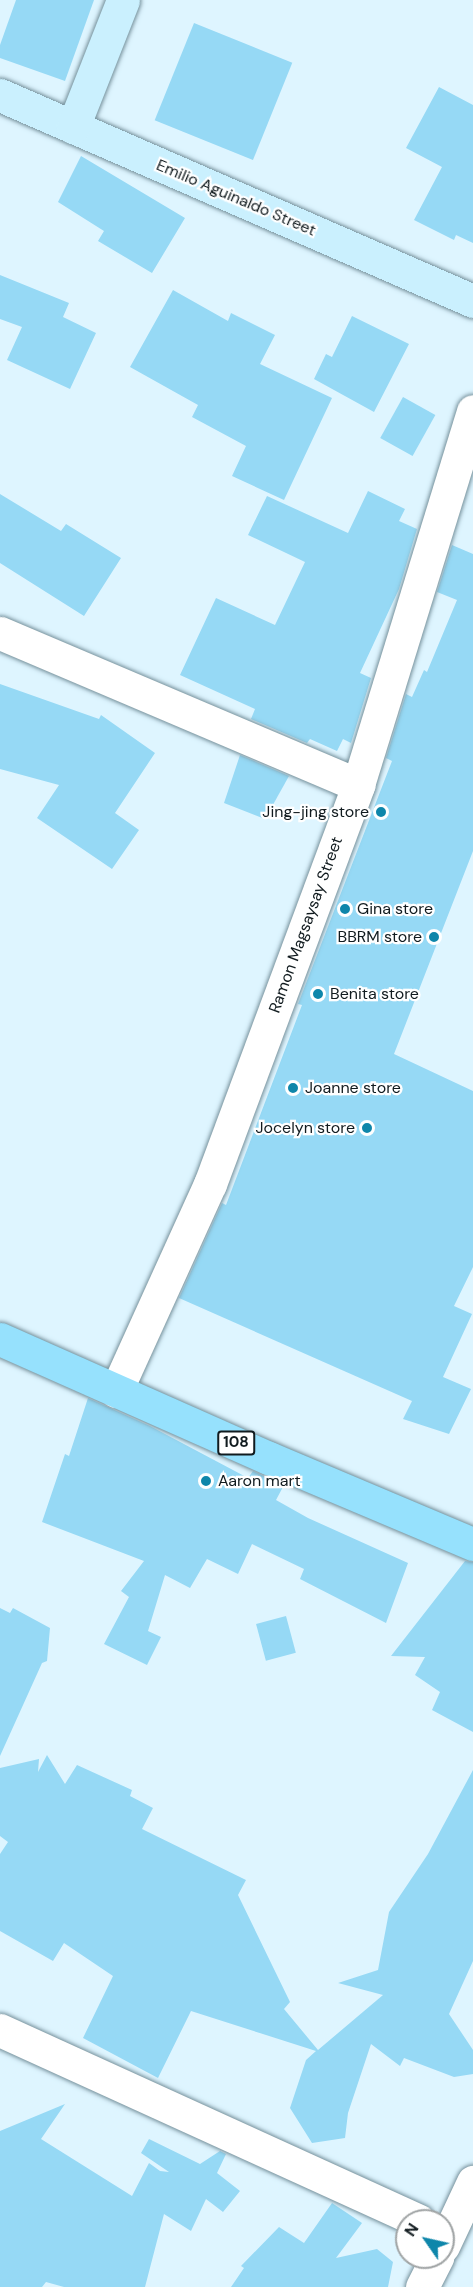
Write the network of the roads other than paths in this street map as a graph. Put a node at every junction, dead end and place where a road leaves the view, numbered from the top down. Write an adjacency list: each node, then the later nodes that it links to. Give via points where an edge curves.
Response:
1 (123, 0): 3 (street)
2 (0, 95): 3 (street, Emilio Aguinaldo Street)
3 (72, 127): 4 (street, Emilio Aguinaldo Street)
4 (473, 301)
5 (473, 411): 7 (street, Ramon Magsaysay Street)
6 (0, 633): 7 (street)
7 (358, 784): 9 (street, Ramon Magsaysay Street, via 210,1184)
8 (0, 1339): 9 (main road, 108)
9 (116, 1391): 10 (main road, 108)
10 (473, 1544)
11 (0, 2030): 13 (street)
12 (473, 2182): 14 (street)
13 (395, 2210)
14 (455, 2228)
15 (433, 2269): 16 (street)
16 (422, 2287)

